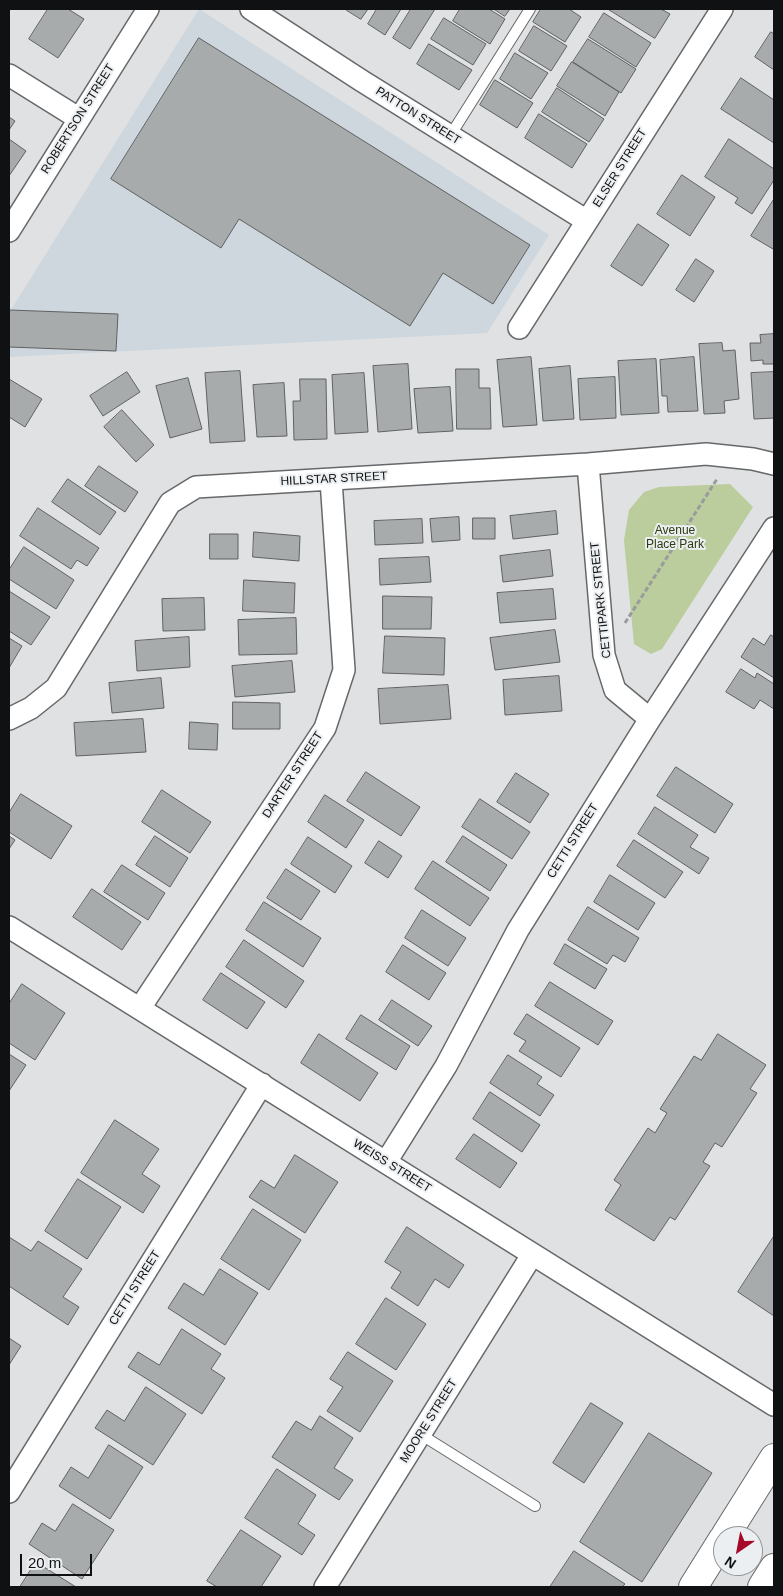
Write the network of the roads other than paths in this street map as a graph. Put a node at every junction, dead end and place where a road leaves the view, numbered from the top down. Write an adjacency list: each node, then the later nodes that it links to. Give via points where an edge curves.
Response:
1 (148, 9): 6 (street, ROBERTSON STREET)
2 (251, 9): 7 (street, PATTON STREET)
3 (530, 9): 7 (lane)
4 (722, 9): 8 (street, ELSER STREET)
5 (9, 74): 6 (street)
6 (78, 118): 9 (street, ROBERTSON STREET)
7 (450, 136): 8 (street, PATTON STREET)
8 (587, 222): 10 (street, ELSER STREET)
9 (9, 231)
10 (519, 328)
11 (588, 464): 12 (street, HILLSTAR STREET, via 706,454 753,458); 13 (street, HILLSTAR STREET); 16 (street, CETTIPARK STREET, via 604,655 615,690)
12 (774, 464)
13 (332, 480): 15 (street, HILLSTAR STREET, via 196,487 170,503 56,688 31,708); 18 (street, DARTER STREET, via 344,670 325,728)
14 (774, 528): 16 (street, CETTI STREET)
15 (9, 719)
16 (650, 719): 20 (street, CETTI STREET, via 518,930 446,1066)
17 (9, 927): 18 (street, WEISS STREET)
18 (140, 1008): 19 (street, WEISS STREET)
19 (262, 1084): 20 (street, WEISS STREET); 25 (street, CETTI STREET)
20 (386, 1162): 21 (street, WEISS STREET)
21 (532, 1255): 22 (street, WEISS STREET); 23 (street, MOORE STREET)
22 (774, 1405)
23 (420, 1434): 26 (lane); 30 (street, MOORE STREET)
24 (774, 1458): 27 (main road)
25 (9, 1492)
26 (535, 1506)
27 (732, 1526)
28 (713, 1555): 31 (main road)
29 (774, 1568): 32 (main road)
30 (325, 1587)
31 (692, 1587)
32 (762, 1587)

